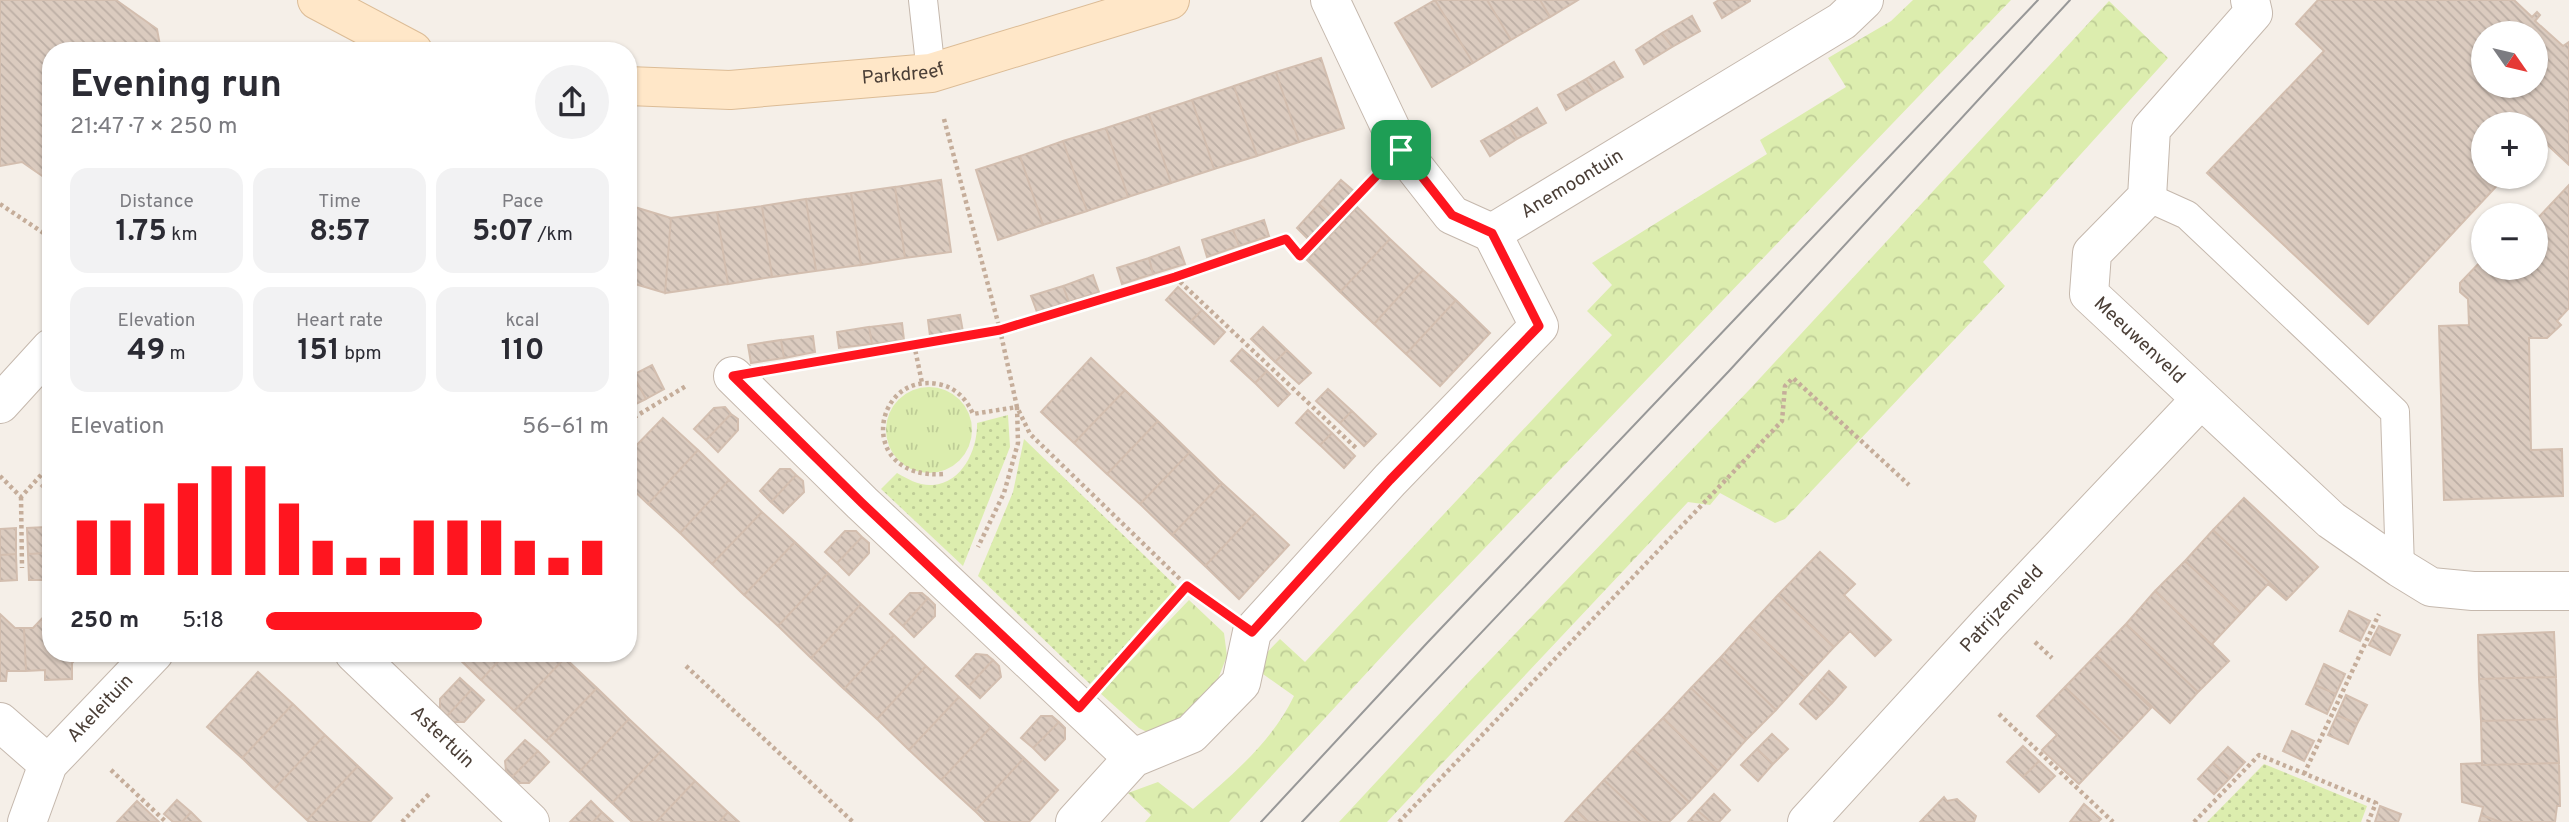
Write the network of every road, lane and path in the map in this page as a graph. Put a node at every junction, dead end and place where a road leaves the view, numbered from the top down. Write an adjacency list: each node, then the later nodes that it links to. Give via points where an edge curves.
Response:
1 (317, 0): 7 (street)
2 (923, 0): 8 (lane)
3 (1170, 0): 8 (street, Parkdreef)
4 (1330, 0): 10 (street)
5 (1864, 0): 14 (street, Anemoontuin, via 1842,21)
6 (2250, 0): 11 (street, via 2253,13 2151,129)
7 (396, 42)
8 (931, 73): 9 (street, Parkdreef, via 730,90); 16 (path)
9 (637, 86)
10 (1401, 150): 14 (street, via 1452,215); 15 (path, via 1300,256 1286,239)
11 (2147, 197): 21 (street, Meeuwenveld, via 2092,253 2089,294); 32 (lane, via 2187,215 2395,412)
12 (0, 204): 13 (path)
13 (42, 232)
14 (1492, 233): 28 (street, via 1539,326)
15 (1175, 277): 16 (path); 28 (path)
16 (1000, 330): 17 (path); 23 (path)
17 (914, 344): 19 (path); 20 (path)
18 (42, 358): 22 (street)
19 (733, 376): 24 (path, via 695,381); 35 (street)
20 (922, 383): 23 (path, via 948,386 968,402 973,414); 26 (path, via 893,399 882,430 886,446 908,471)
21 (2202, 399): 32 (street, via 2331,520); 53 (street, Patrijzenveld)
22 (0, 404)
23 (1017, 407): 33 (path, via 1030,434); 35 (path, via 1018,443 1004,494)
24 (637, 416)
25 (42, 474): 30 (path)
26 (943, 474)
27 (0, 476): 30 (path)
28 (1390, 480): 36 (street)
29 (1909, 485): 52 (path, via 1793,378 1785,386 1782,421)
30 (21, 497): 31 (path)
31 (22, 568)
32 (2400, 568): 34 (street, via 2431,587); 46 (path)
33 (1187, 586): 36 (path); 40 (path)
34 (2569, 592)
35 (960, 594): 40 (street)
36 (1252, 632): 44 (street, via 1241,683 1191,734)
37 (145, 662): 43 (street, Akeleituin)
38 (363, 662): 49 (street, Astertuin)
39 (686, 666): 50 (path)
40 (1079, 708): 44 (street)
41 (1998, 714): 54 (path)
42 (0, 722): 45 (street)
43 (75, 736): 45 (street, Akeleituin); 48 (path)
44 (1133, 758): 51 (street)
45 (48, 764): 47 (street)
46 (2304, 774): 55 (path, via 2259,755); 56 (path, via 2376,803)
47 (27, 822)
48 (166, 822)
49 (530, 822)
50 (853, 822)
51 (1075, 822)
52 (1399, 822)
53 (1807, 822)
54 (2113, 822)
55 (2194, 822)
56 (2368, 822)

